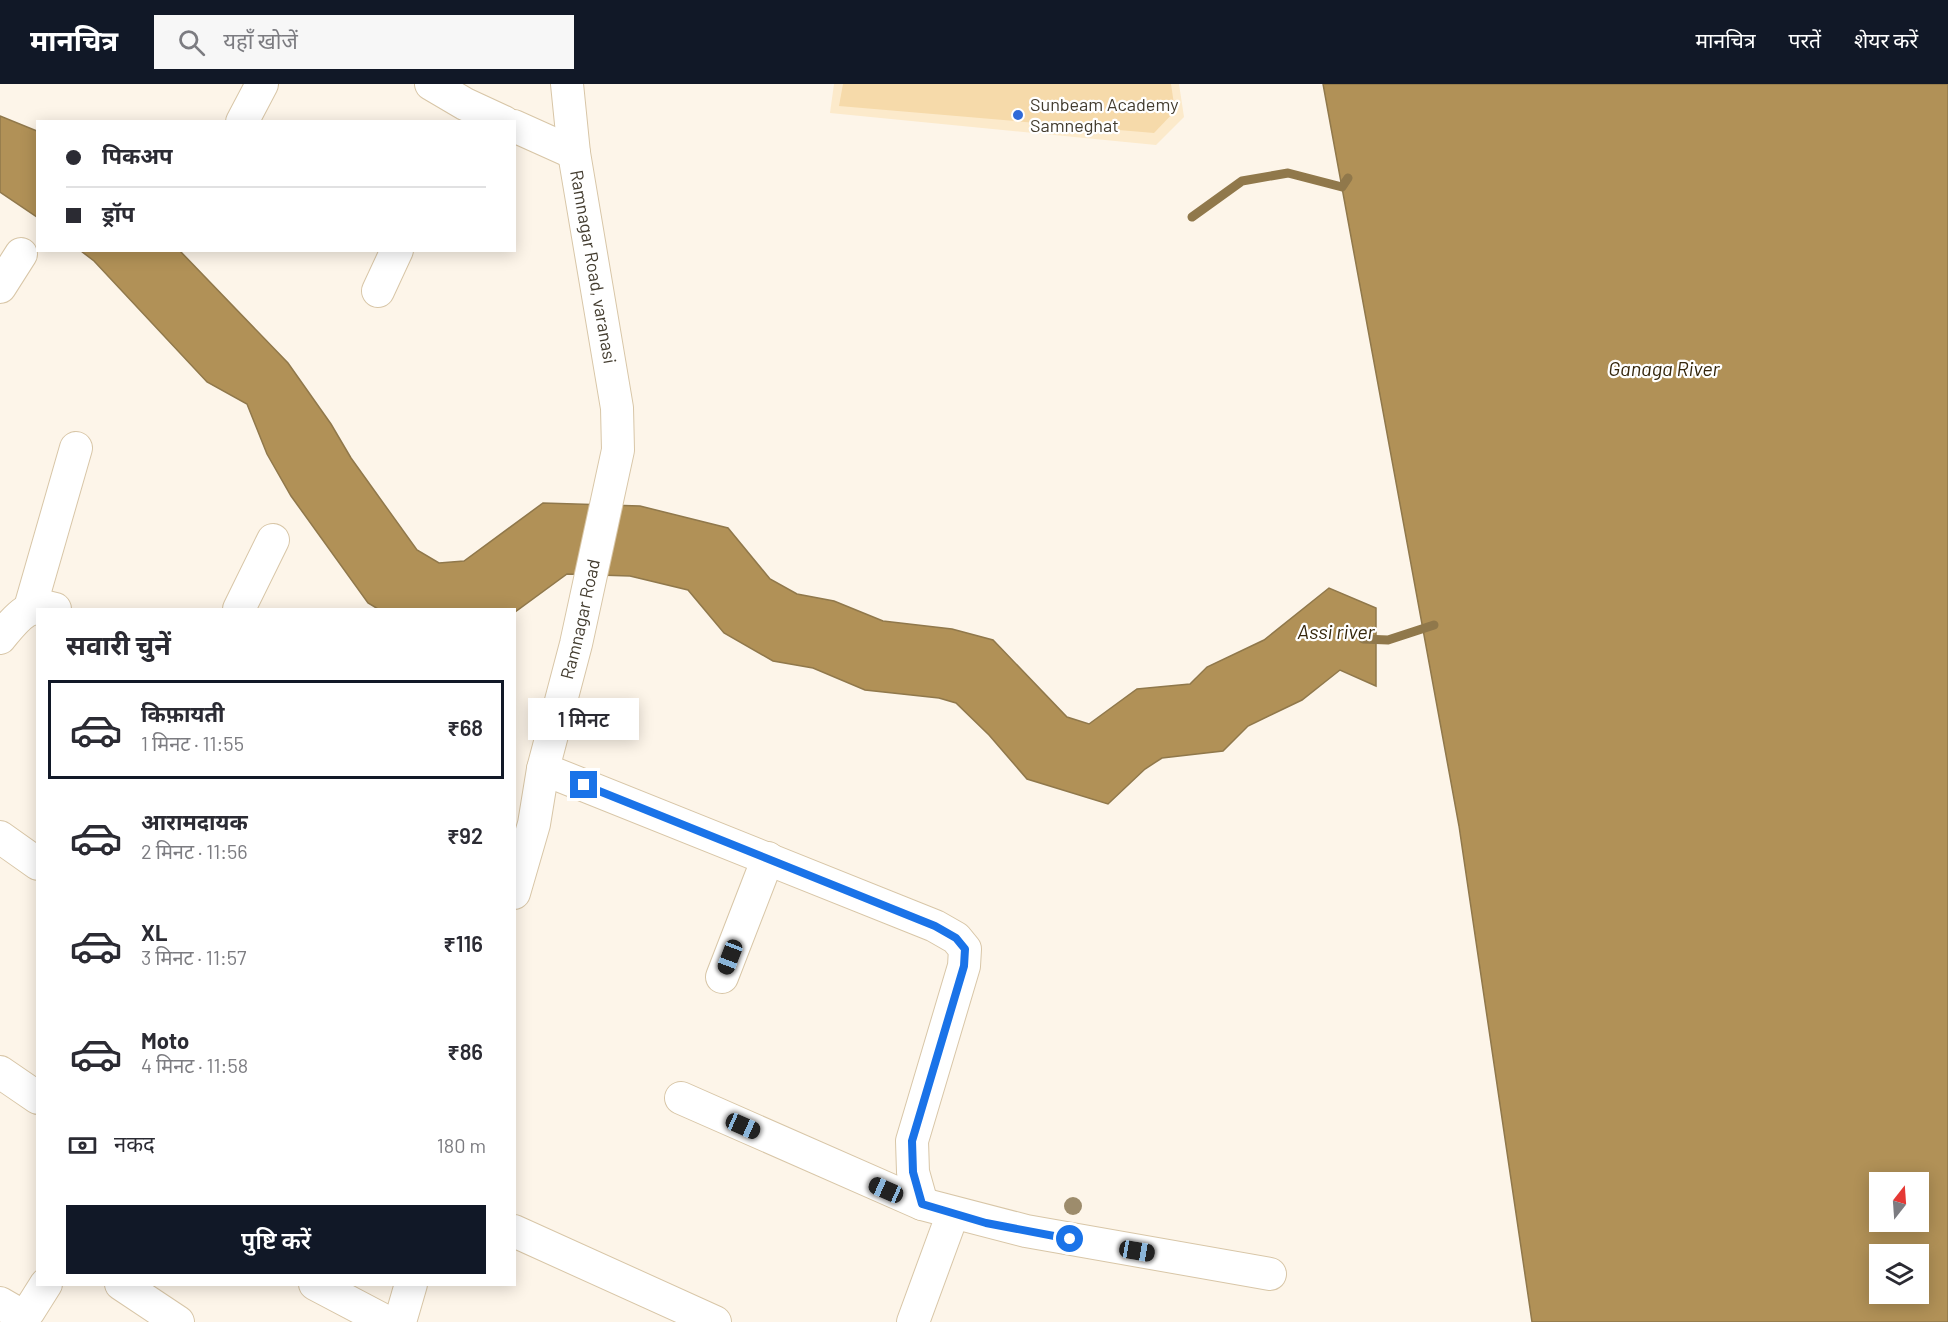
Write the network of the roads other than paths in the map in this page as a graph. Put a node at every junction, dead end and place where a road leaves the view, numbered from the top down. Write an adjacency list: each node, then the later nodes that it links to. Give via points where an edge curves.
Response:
1 (262, 84): 5 (street)
2 (430, 84): 4 (street)
3 (567, 84): 8 (street, Ramnagar Road, varanasi)
4 (461, 113): 6 (street)
5 (243, 120)
6 (494, 120)
7 (516, 127): 8 (street)
8 (574, 153): 14 (street, Ramnagar Road, varanasi, via 617,408)
9 (396, 252): 12 (street)
10 (21, 254): 11 (street)
11 (0, 287)
12 (378, 291)
13 (76, 448): 16 (street)
14 (618, 450): 20 (street, Ramnagar Road, via 576,644)
15 (273, 540): 17 (street)
16 (42, 608)
17 (239, 608)
18 (36, 609): 19 (street, via 21,613)
19 (0, 638)
20 (543, 769): 21 (street, Ramnagar Road); 23 (street)
21 (524, 819): 25 (street, Ramnagar Road)
22 (0, 837): 24 (street)
23 (768, 858): 26 (street); 30 (street, via 935,926 956,938 965,949 964,966 912,1141 913,1172)
24 (36, 863)
25 (516, 878)
26 (722, 977)
27 (0, 1072): 28 (street)
28 (36, 1097)
29 (681, 1098): 30 (street)
30 (922, 1204): 31 (street)
31 (952, 1213): 33 (street, via 1026,1232); 43 (street)
32 (516, 1232): 42 (street)
33 (1270, 1274)
34 (45, 1286): 38 (street, via 28,1311 19,1314)
35 (124, 1286): 39 (street)
36 (319, 1286): 40 (street)
37 (410, 1286): 41 (street)
38 (0, 1303)
39 (178, 1322)
40 (387, 1322)
41 (400, 1322)
42 (715, 1322)
43 (913, 1322)

